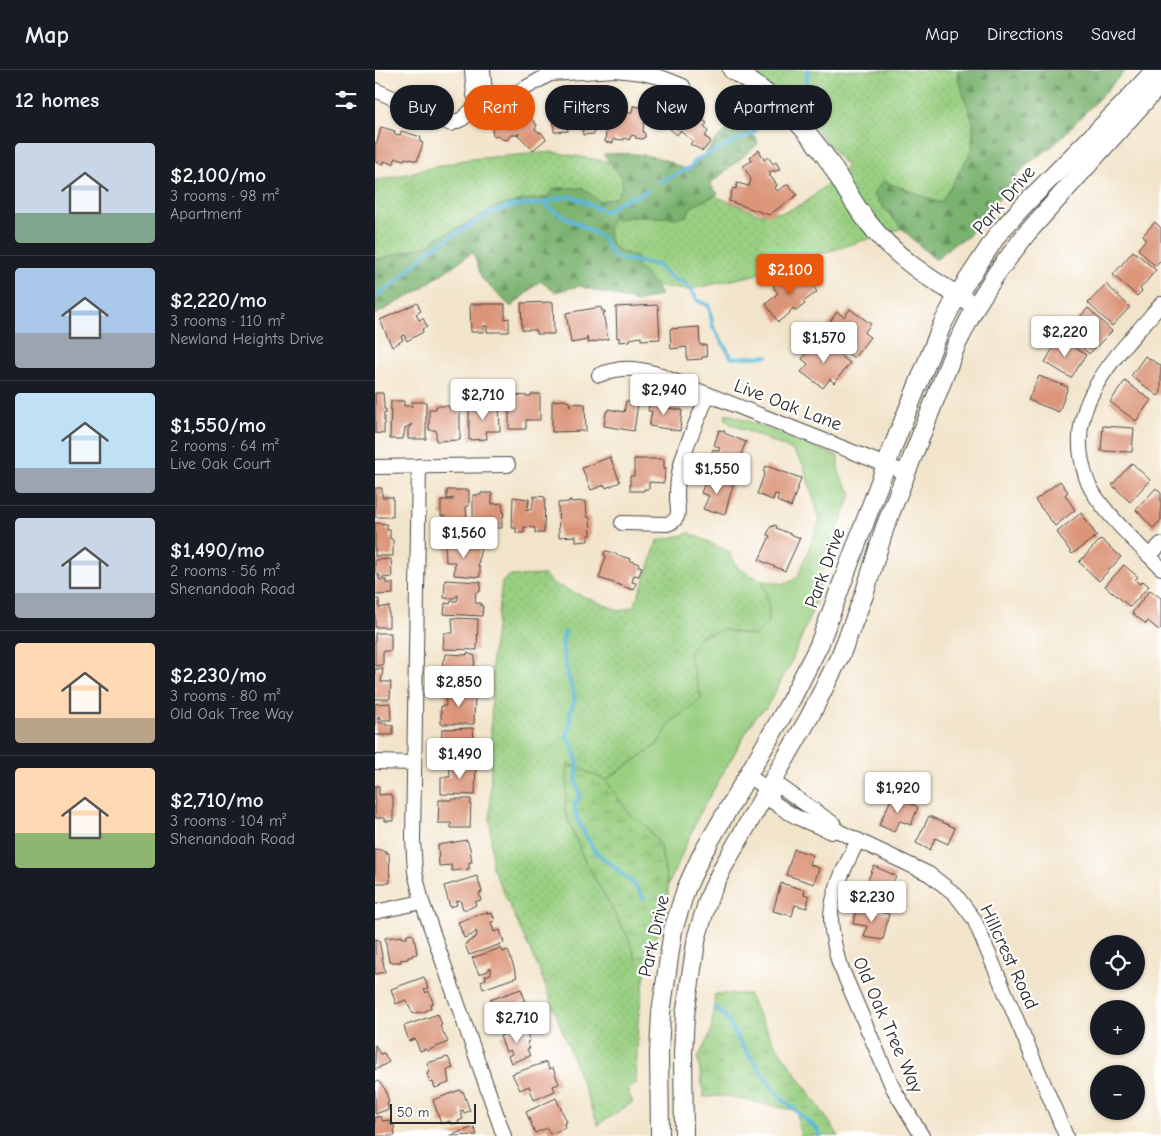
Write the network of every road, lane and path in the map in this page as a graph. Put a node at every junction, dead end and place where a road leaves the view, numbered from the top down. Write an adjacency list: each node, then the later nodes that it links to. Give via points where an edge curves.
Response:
1 (731, 70): 8 (street, via 761,89 804,128 866,220 899,256)
2 (1155, 70): 8 (street, Park Drive, via 998,234)
3 (1161, 83): 10 (street, Park Drive, via 1027,233)
4 (531, 85): 5 (street, via 551,74 616,70 656,76)
5 (680, 85)
6 (375, 90): 7 (street, via 451,124)
7 (464, 117)
8 (957, 296): 10 (street); 14 (street, Park Drive)
9 (1161, 304): 20 (street, via 1098,381 1079,429 1083,466 1090,488)
10 (977, 306): 17 (street, Park Drive, via 956,346)
11 (599, 374): 12 (street, Live Oak Lane, via 623,368 638,369)
12 (708, 394): 14 (street, Live Oak Lane); 18 (street, via 681,465 677,491 678,518 667,524)
13 (508, 465): 15 (street)
14 (886, 465): 17 (street, Live Oak Lane); 24 (street, Park Drive, via 815,652)
15 (419, 466): 16 (street); 23 (street)
16 (375, 467)
17 (905, 473): 25 (street, Park Drive, via 841,654)
18 (622, 523)
19 (1161, 544): 20 (street)
20 (1149, 556): 21 (street)
21 (1161, 568)
22 (375, 762): 23 (street)
23 (414, 763): 30 (street, via 413,838)
24 (747, 775): 25 (street); 33 (street, Park Drive, via 701,856 673,930 661,1013)
25 (769, 790): 26 (street, Hillcrest Road, via 781,787); 27 (street, Hillcrest Road, via 773,802); 34 (street, Park Drive, via 723,867 709,897 697,936 685,1015)
26 (814, 809): 27 (street); 28 (street, Hillcrest Road, via 835,824)
27 (807, 821): 28 (street, Hillcrest Road, via 831,832)
28 (836, 830): 29 (street, Hillcrest Road)
29 (858, 840): 35 (street, Old Oak Tree Way, via 833,901 831,917 835,948 893,1088); 36 (street, Hillcrest Road, via 929,874 965,906 974,919)
30 (421, 902): 31 (street); 32 (street)
31 (375, 912)
32 (504, 1136)
33 (660, 1136)
34 (684, 1136)
35 (922, 1136)
36 (1066, 1136)

